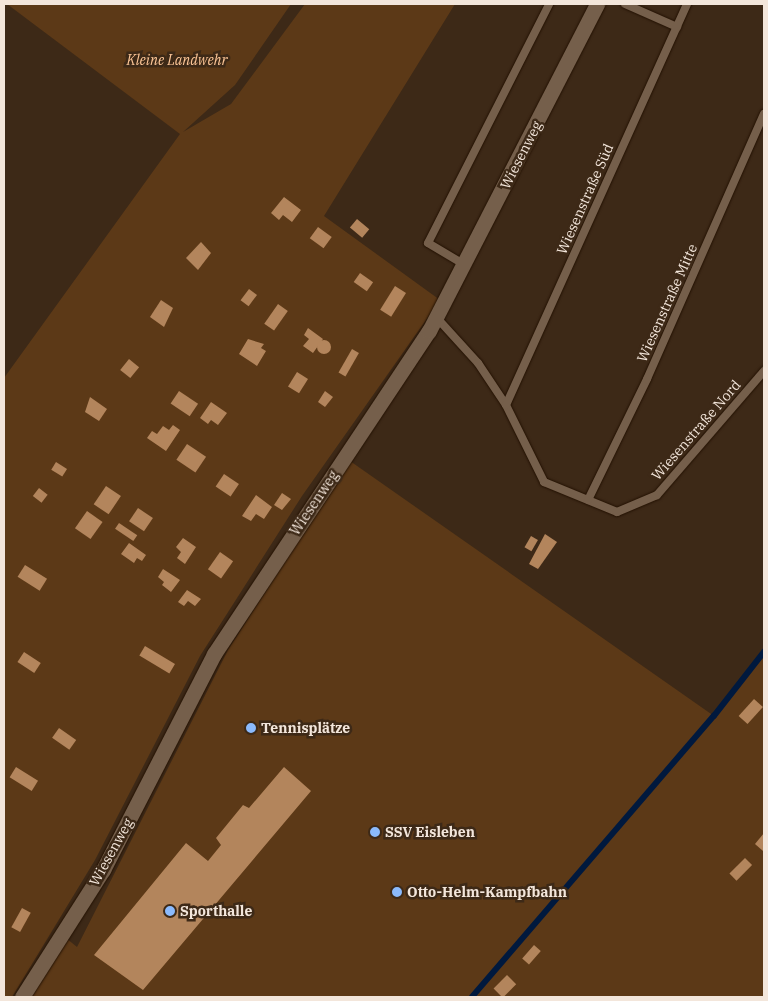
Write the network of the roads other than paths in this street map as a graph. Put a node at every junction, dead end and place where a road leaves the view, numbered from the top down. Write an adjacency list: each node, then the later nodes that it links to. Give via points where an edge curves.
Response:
1 (549, 4): 7 (lane, via 428,243)
2 (597, 4): 7 (street, Wiesenweg)
3 (625, 4): 5 (lane)
4 (687, 4): 5 (lane, Wiesenstraße Süd)
5 (677, 27): 10 (lane, Wiesenstraße Süd)
6 (764, 114): 11 (lane, Wiesenstraße Mitte, via 648,379)
7 (465, 265): 8 (street, Wiesenweg)
8 (437, 318): 10 (lane, Wiesenstraße Nord, via 478,363); 12 (street, Wiesenweg, via 219,646 103,870)
9 (764, 371): 11 (lane, Wiesenstraße Nord, via 657,495 617,512)
10 (506, 405): 11 (lane, Wiesenstraße Nord, via 544,482)
11 (588, 500)
12 (22, 997)

